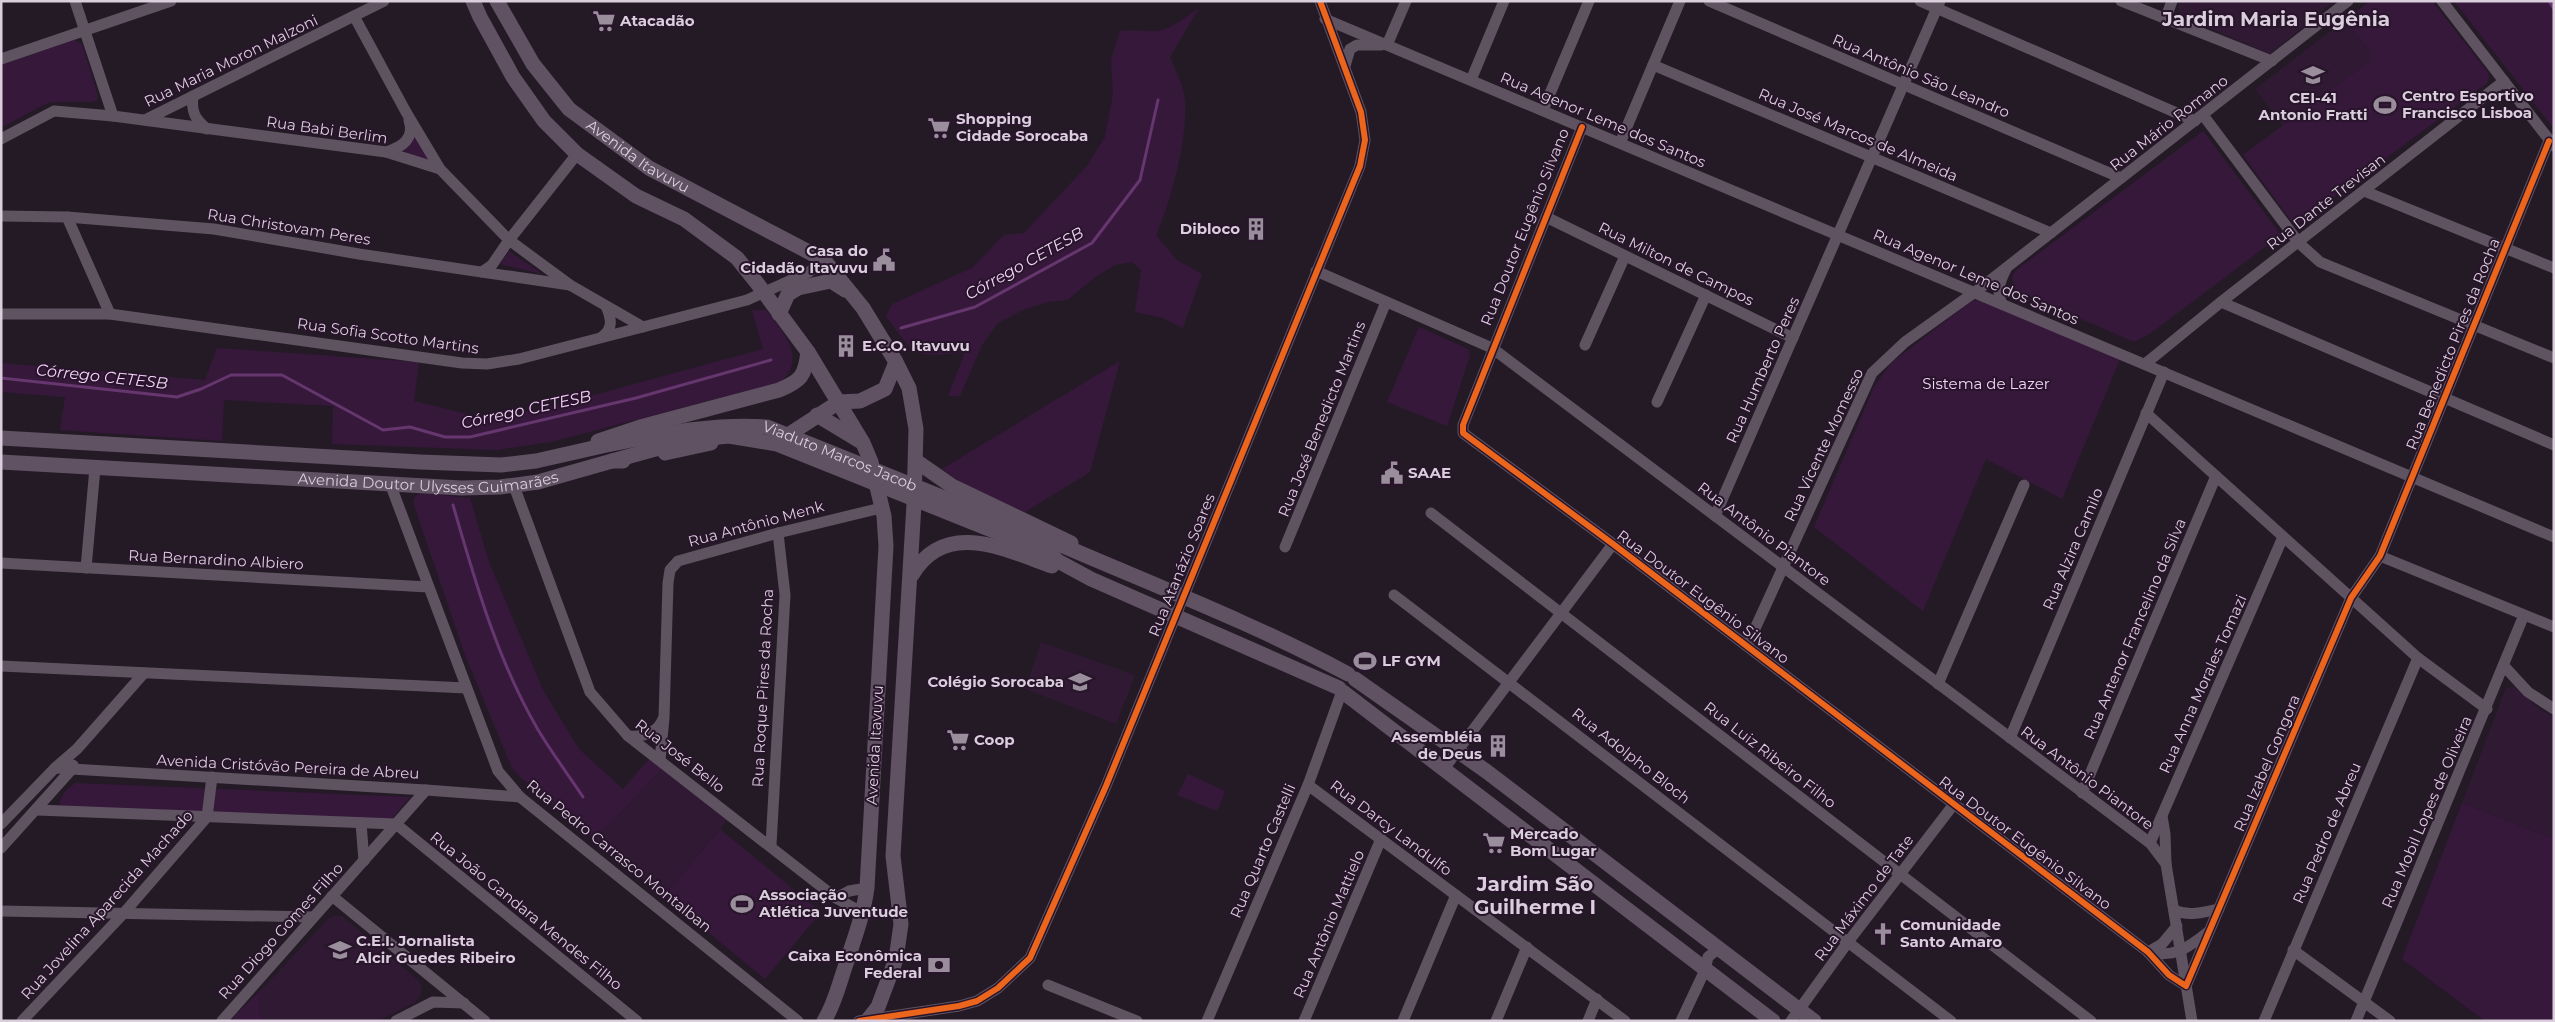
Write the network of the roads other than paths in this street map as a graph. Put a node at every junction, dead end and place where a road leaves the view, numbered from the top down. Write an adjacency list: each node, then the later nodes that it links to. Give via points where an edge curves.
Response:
1 (75, 1): 21 (street)
2 (171, 1): 21 (street)
3 (384, 1): 18 (street, Rua Maria Moron Malzoni)
4 (473, 1): 42 (main road, Avenida Itavuvu, via 513,77 544,121)
5 (497, 1): 56 (main road, Avenida Itavuvu, via 533,64 569,109 649,168)
6 (1320, 1): 19 (street, Rua Atanázio Soares)
7 (1406, 1): 22 (street)
8 (1504, 1): 27 (street)
9 (1589, 1): 31 (street)
10 (1680, 1): 25 (street)
11 (1709, 1): 29 (street, Rua Antônio São Leandro)
12 (1920, 1): 17 (street)
13 (2121, 1): 20 (street)
14 (2172, 1): 20 (street)
15 (2348, 1): 24 (street, Rua Mário Romano)
16 (2442, 1): 28 (street)
17 (1939, 5): 29 (street, Rua Humberto Peres); 34 (street)
18 (354, 16): 30 (street, Rua Maria Moron Malzoni); 32 (street)
19 (1325, 18): 22 (street, Rua Agenor Leme dos Santos); 26 (street, Rua Atanázio Soares)
20 (2165, 20): 24 (street)
21 (85, 31): 23 (street); 33 (street)
22 (1387, 45): 26 (street, Rua Agenor Leme dos Santos, via 1357,45 1350,49); 27 (street, Rua Agenor Leme dos Santos)
23 (1, 59)
24 (2272, 61): 34 (street, Rua Mário Romano)
25 (1653, 65): 39 (street); 43 (street, Rua José Marcos de Almeida)
26 (1345, 66): 59 (street, Rua Atanázio Soares, via 1361,112 1365,140 1360,166)
27 (1471, 80): 31 (street, Rua Agenor Leme dos Santos)
28 (2504, 81): 40 (street); 46 (street, Rua Dante Trevisan)
29 (1904, 85): 43 (street, Rua Humberto Peres); 45 (street, Rua Antônio São Leandro)
30 (193, 96): 35 (street, Rua Maria Moron Malzoni); 37 (street, via 192,111 198,122)
31 (1543, 110): 36 (street, Rua Agenor Leme dos Santos)
32 (406, 112): 41 (street, via 410,136 400,148); 44 (street)
33 (113, 116): 35 (street, Rua Babi Berlim); 38 (street, Rua Babi Berlim, via 54,112)
34 (2199, 118): 45 (street, Rua Mário Romano); 53 (street)
35 (145, 120): 37 (street, Rua Babi Berlim)
36 (1582, 127): 39 (street, Rua Agenor Leme dos Santos); 49 (street, Rua Doutor Eugênio Silvano)
37 (208, 129): 41 (street, Rua Babi Berlim)
38 (1, 139)
39 (1620, 143): 51 (street, Rua Agenor Leme dos Santos)
40 (2552, 144): 54 (street, Rua Benedicto Pires da Rocha)
41 (386, 152): 44 (street, Rua Babi Berlim)
42 (577, 154): 52 (street); 63 (main road, Avenida Itavuvu, via 636,196 684,219 737,258)
43 (1872, 157): 50 (street, Rua José Marcos de Almeida); 51 (street, Rua Humberto Peres)
44 (440, 169): 52 (street)
45 (2121, 178): 50 (street, Rua Mário Romano)
46 (2364, 191): 53 (street, Rua Dante Trevisan); 54 (street)
47 (1, 216): 48 (street, Rua Christovam Peres)
48 (66, 217): 60 (street, Rua Christovam Peres, via 214,229); 71 (street)
49 (1546, 217): 55 (street, Rua Milton de Campos); 79 (street, Rua Doutor Eugênio Silvano)
50 (2051, 233): 57 (street, Rua Mário Romano)
51 (1838, 235): 62 (street, Rua Agenor Leme dos Santos); 76 (street, Rua Humberto Peres)
52 (509, 240): 60 (street); 61 (street)
53 (2299, 243): 67 (street, Rua Dante Trevisan); 73 (street, via 2320,262)
54 (2506, 248): 58 (street); 73 (street, Rua Benedicto Pires da Rocha)
55 (1625, 256): 65 (street, Rua Milton de Campos); 77 (street)
56 (824, 260): 63 (street, via 809,272); 64 (main road, Avenida Itavuvu)
57 (2007, 268): 62 (street, Rua Mário Romano); 68 (street, via 1999,286)
58 (2554, 268)
59 (1316, 271): 66 (street, Rua Antônio Piantore); 126 (street, Rua Atanázio Soares)
60 (482, 272): 61 (street, Rua Christovam Peres)
61 (570, 285): 69 (street)
62 (1975, 292): 68 (street, Rua Agenor Leme dos Santos); 121 (street, Rua Vicente Momesso, via 1905,342 1872,373)
63 (764, 293): 72 (main road, Avenida Itavuvu); 74 (street, Rua Sofia Scotto Martins)
64 (850, 294): 72 (main road, via 831,281 807,286 788,294); 82 (main road, Avenida Itavuvu, via 863,308)
65 (1706, 295): 76 (street, Rua Milton de Campos); 89 (street)
66 (1386, 302): 79 (street, Rua Antônio Piantore); 115 (street, Rua José Benedicto Martins)
67 (2221, 302): 78 (street, Rua Dante Trevisan); 86 (street)
68 (2002, 304): 83 (street, Rua Agenor Leme dos Santos)
69 (606, 306): 74 (street); 75 (street, via 611,326)
70 (1, 314): 71 (street, Rua Sofia Scotto Martins)
71 (110, 314): 75 (street, Rua Sofia Scotto Martins, via 462,363 487,364 519,359)
72 (779, 314): 80 (main road, Avenida Itavuvu)
73 (2474, 324): 81 (street); 86 (street, Rua Benedicto Pires da Rocha)
74 (643, 326): 75 (street, Rua Sofia Scotto Martins)
75 (602, 337)
76 (1794, 338): 110 (street, Rua Humberto Peres)
77 (1585, 345)
78 (2167, 347): 83 (street, Rua Dante Trevisan); 84 (street, via 2162,364)
79 (1492, 348): 110 (street, Rua Antônio Piantore); 114 (street, Rua Doutor Eugênio Silvano, via 1462,433)
80 (808, 352): 85 (main road, Avenida Itavuvu); 96 (main road, Avenida Doutor Ulysses Guimarães, via 806,371 794,384 640,427)
81 (2554, 358)
82 (896, 362): 87 (main road, via 885,389); 98 (main road, Avenida Itavuvu, via 909,388 914,408)
83 (2145, 364): 84 (street, Rua Agenor Leme dos Santos)
84 (2167, 374): 90 (street, Rua Alzira Camilo); 103 (street, Rua Agenor Leme dos Santos)
85 (825, 380): 87 (main road, via 846,397); 88 (main road, Avenida Itavuvu)
86 (2444, 399): 95 (street); 103 (street, Rua Benedicto Pires da Rocha)
87 (860, 401): 88 (main road)
88 (839, 402): 91 (main road, Avenida Doutor Ulysses Guimarães); 93 (main road, Avenida Itavuvu)
89 (1657, 402)
90 (2146, 413): 102 (street); 147 (street, Rua Alzira Camilo)
91 (817, 415): 93 (main road); 97 (main road, Avenida Doutor Ulysses Guimarães, via 788,435 776,439 718,442 638,459)
92 (1, 438): 96 (main road, Avenida Doutor Ulysses Guimarães, via 460,464 501,465)
93 (863, 443): 100 (main road, Avenida Itavuvu)
94 (611, 444): 96 (main road, Avenida Doutor Ulysses Guimarães); 116 (main road, Viaduto Marcos Jacob, bridge, via 692,429 736,425 767,427)
95 (2554, 445)
96 (536, 461)
97 (612, 461): 106 (main road, Avenida Doutor Ulysses Guimarães); 116 (main road, Viaduto Marcos Jacob, bridge, via 696,439 729,436 777,444 1039,549)
98 (916, 461): 107 (main road, Avenida Itavuvu); 117 (main road, via 952,486 1032,522 1076,546)
99 (1, 462): 101 (main road, Avenida Doutor Ulysses Guimarães)
100 (871, 462): 107 (main road, Avenida Itavuvu, via 896,494); 108 (main road, Avenida Itavuvu)
101 (95, 468): 105 (main road, Avenida Doutor Ulysses Guimarães); 120 (street)
102 (2216, 476): 112 (street); 157 (street, Rua Antenor Francelino da Silva)
103 (2412, 477): 113 (street, Rua Agenor Leme dos Santos); 118 (street, Rua Benedicto Pires da Rocha)
104 (2024, 485): 140 (street)
105 (391, 486): 106 (main road, Avenida Doutor Ulysses Guimarães); 124 (street, Rua Pedro Carrasco Montalban)
106 (514, 486): 146 (street, Rua José Bello, via 590,692)
107 (914, 504): 116 (main road); 122 (main road, Avenida Itavuvu)
108 (881, 508): 111 (street, Rua Antônio Menk); 173 (main road, Avenida Itavuvu, via 886,546)
109 (1431, 513): 128 (street, Rua Luiz Ribeiro Filho)
110 (1715, 516): 121 (street, Rua Antônio Piantore)
111 (778, 533): 145 (street, Rua Antônio Menk, via 678,561 670,570); 168 (street, Rua Roque Pires da Rocha, via 784,595)
112 (2283, 537): 127 (street); 162 (street, Rua Anna Morales Tomazi)
113 (2554, 537)
114 (1613, 544): 128 (street); 132 (street, Rua Doutor Eugênio Silvano)
115 (1286, 547)
116 (1057, 551): 117 (main road); 123 (main road)
117 (1086, 556): 126 (main road)
118 (2380, 556): 127 (street, Rua Izabel Gongora); 129 (street)
119 (1, 563): 120 (street, Rua Bernardino Albiero)
120 (86, 568): 124 (street, Rua Bernardino Albiero)
121 (1784, 568): 132 (street, Rua Vicente Momesso); 140 (street, Rua Antônio Piantore)
122 (911, 576): 123 (main road, via 932,550 946,544 967,542 994,545); 200 (main road, Avenida Itavuvu, via 893,856 901,924 899,944 878,1007)
123 (1091, 579): 130 (main road)
124 (428, 587): 141 (street, Rua Pedro Carrasco Montalban)
125 (1394, 595): 139 (street, Rua Adolpho Bloch)
126 (1183, 596): 130 (street, Rua Atanázio Soares); 138 (main road)
127 (2350, 598): 133 (street); 177 (street, Rua Izabel Gongora)
128 (1561, 613): 139 (street); 172 (street, Rua Luiz Ribeiro Filho)
129 (2524, 615): 131 (street); 135 (street, Rua Mobil Lopes de Oliveira)
130 (1174, 616): 142 (main road); 200 (street, Rua Atanázio Soares, via 1106,786 1030,958 998,988 977,1001)
131 (2554, 627)
132 (1747, 646): 159 (street, Rua Doutor Eugênio Silvano)
133 (2418, 658): 143 (street); 188 (street, Rua Pedro de Abreu)
134 (6, 666): 136 (street); 137 (street)
135 (2504, 666): 143 (street, Rua Mobil Lopes de Oliveira); 144 (street, via 2528,692)
136 (144, 673): 141 (street); 148 (street)
137 (1, 676)
138 (1352, 676): 142 (main road, via 1354,689 1349,692); 149 (main road)
139 (1509, 682): 149 (street); 185 (street, Rua Adolpho Bloch)
140 (1938, 684): 147 (street, Rua Antônio Piantore)
141 (466, 688): 158 (street, Rua Pedro Carrasco Montalban, via 498,771)
142 (1342, 690): 153 (main road); 155 (street, Rua Quarto Castelli)
143 (2487, 708): 197 (street, Rua Mobil Lopes de Oliveira)
144 (2554, 709)
145 (664, 718): 146 (street, via 652,732 641,737); 150 (street, Rua Antônio Menk)
146 (628, 736): 150 (street, Rua José Bello)
147 (2010, 738): 157 (street, Rua Antônio Piantore)
148 (77, 749): 151 (street); 152 (street)
149 (1458, 750): 153 (street); 187 (main road)
150 (660, 760): 168 (street, Rua José Bello)
151 (54, 768): 152 (street, Avenida Cristóvão Pereira de Abreu); 164 (street)
152 (72, 769): 154 (street, Avenida Cristóvão Pereira de Abreu); 160 (street)
153 (1443, 770): 191 (main road)
154 (212, 777): 156 (street, Avenida Cristóvão Pereira de Abreu); 161 (street, Rua Jovelina Aparecida Machado)
155 (1308, 785): 166 (street, Rua Darcy Landulfo); 209 (street, Rua Quarto Castelli)
156 (426, 790): 158 (street, Avenida Cristóvão Pereira de Abreu); 165 (street, Rua Diogo Gomes Filho)
157 (2082, 793): 167 (street, Rua Antônio Piantore)
158 (520, 798): 206 (street, Rua Pedro Carrasco Montalban)
159 (1954, 804): 172 (street, Rua Máximo de Tate); 189 (street, Rua Doutor Eugênio Silvano)
160 (37, 810): 161 (street); 169 (street)
161 (207, 816): 163 (street); 180 (street, Rua Jovelina Aparecida Machado)
162 (2162, 816): 167 (street, Rua Anna Morales Tomazi); 171 (street, Rua Antônio Piantore)
163 (361, 823): 165 (street); 170 (street, Rua Diogo Gomes Filho)
164 (1, 824)
165 (396, 824): 170 (street, Rua Diogo Gomes Filho); 205 (street, Rua João Gandara Mendes Filho)
166 (1381, 839): 174 (street, Rua Darcy Landulfo); 210 (street, Rua Antônio Mattielo)
167 (2150, 843): 171 (street, Rua Antônio Piantore)
168 (771, 845): 176 (street, Rua José Bello)
169 (1, 848)
170 (364, 861): 175 (street, Rua Diogo Gomes Filho)
171 (2166, 864): 178 (street, Rua Antônio Piantore)
172 (1900, 874): 185 (street, Rua Máximo de Tate); 219 (street, Rua Luiz Ribeiro Filho)
173 (867, 888): 176 (street, via 849,891); 181 (main road, Avenida Itavuvu)
174 (1456, 895): 186 (street, Rua Darcy Landulfo); 211 (street)
175 (332, 896): 182 (street, Rua Diogo Gomes Filho); 192 (street)
176 (836, 898): 181 (street, Rua José Bello)
177 (2219, 909): 178 (street, via 2194,914); 184 (street, Rua Izabel Gongora)
178 (2174, 910): 183 (street, Rua Antônio Piantore)
179 (1, 911): 180 (street)
180 (123, 914): 182 (street); 201 (street, Rua Jovelina Aparecida Machado)
181 (864, 914): 207 (main road, Avenida Itavuvu, via 833,1006)
182 (313, 917): 202 (street, Rua Diogo Gomes Filho)
183 (2177, 926): 189 (street, via 2162,944); 190 (street, Rua Antônio Piantore)
184 (2209, 931): 190 (street, Rua Izabel Gongora); 194 (street, Rua Izabel Gongora)
185 (1848, 942): 199 (street, Rua Máximo de Tate); 218 (street, Rua Adolpho Bloch)
186 (1527, 948): 195 (street, Rua Darcy Landulfo); 212 (street)
187 (1719, 948): 191 (street, via 1708,957); 199 (main road)
188 (2293, 950): 197 (street); 221 (street, Rua Pedro de Abreu)
189 (2148, 952): 190 (street); 194 (street, Rua Doutor Eugênio Silvano, via 2169,975)
190 (2181, 952): 194 (street, Rua Antônio Piantore)
191 (1705, 970): 215 (street); 216 (main road)
192 (438, 982): 196 (street); 198 (street)
193 (1048, 985): 208 (street)
194 (2186, 986): 220 (street, Rua Antônio Piantore)
195 (1596, 1000): 213 (street); 214 (street, Rua Darcy Landulfo)
196 (432, 1002): 198 (street); 203 (street)
197 (2364, 1002): 222 (street, Rua Mobil Lopes de Oliveira); 223 (street)
198 (464, 1003): 204 (street)
199 (1796, 1015): 217 (main road)
200 (865, 1020)
201 (22, 1021)
202 (222, 1021)
203 (396, 1021)
204 (485, 1021)
205 (637, 1021)
206 (798, 1021)
207 (824, 1021)
208 (1137, 1021)
209 (1208, 1021)
210 (1304, 1021)
211 (1403, 1021)
212 (1496, 1021)
213 (1588, 1021)
214 (1625, 1021)
215 (1681, 1021)
216 (1773, 1021)
217 (1814, 1021)
218 (1951, 1021)
219 (2091, 1021)
220 (2192, 1021)
221 (2264, 1021)
222 (2356, 1021)
223 (2390, 1021)

